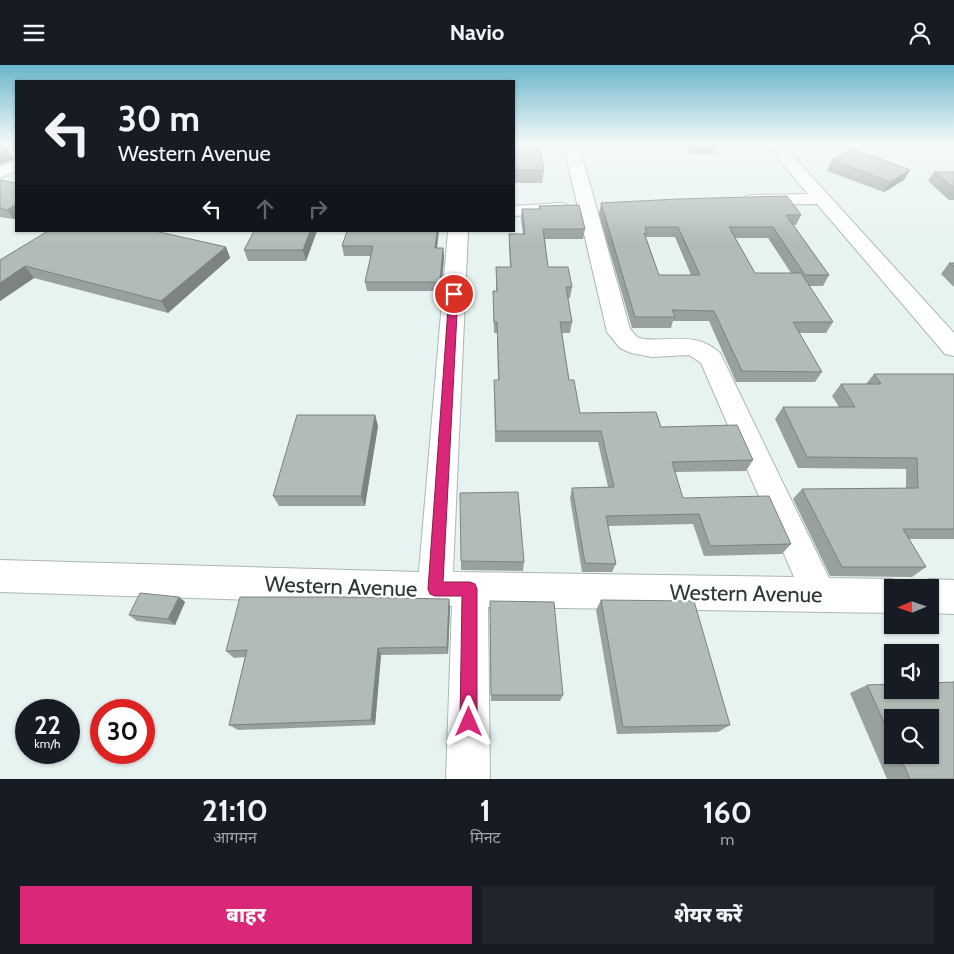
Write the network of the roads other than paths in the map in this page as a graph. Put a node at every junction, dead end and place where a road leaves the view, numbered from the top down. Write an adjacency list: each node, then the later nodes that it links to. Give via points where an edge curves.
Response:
1 (584, 177): 5 (street)
2 (804, 177): 3 (street)
3 (823, 199): 4 (street); 8 (street)
4 (734, 201)
5 (597, 205): 6 (street); 11 (street, via 619,332 624,340 639,348 686,346 705,351)
6 (515, 211)
7 (458, 232): 10 (street)
8 (954, 348)
9 (0, 576): 10 (street, Western Avenue)
10 (452, 589): 11 (street, Western Avenue); 15 (street)
11 (819, 594): 12 (street, Western Avenue)
12 (884, 595)
13 (939, 596): 14 (street)
14 (954, 597)
15 (468, 779)

